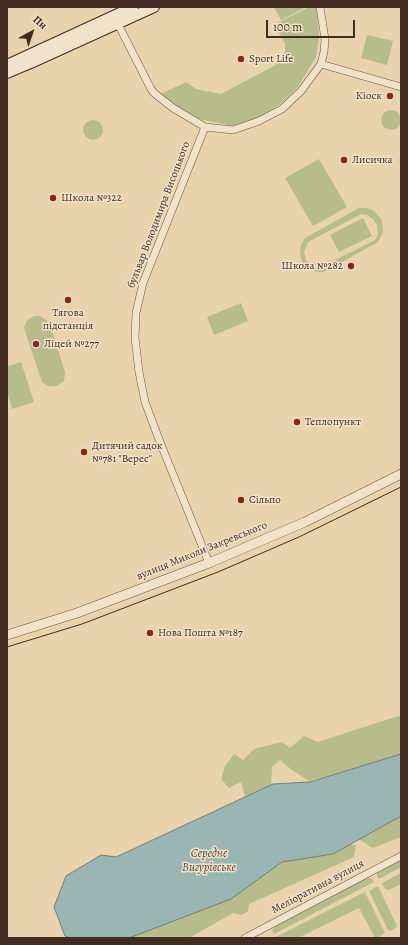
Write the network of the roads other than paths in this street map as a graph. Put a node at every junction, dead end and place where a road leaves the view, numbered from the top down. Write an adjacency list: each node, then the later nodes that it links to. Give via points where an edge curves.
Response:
1 (134, 7): 6 (main road)
2 (154, 7): 4 (main road)
3 (320, 7): 5 (street, via 325,39)
4 (118, 24): 7 (main road); 9 (street, via 151,89 173,108)
5 (321, 64): 8 (street); 9 (street, via 301,91 282,109 233,130)
6 (7, 65)
7 (7, 73)
8 (401, 87)
9 (205, 127): 11 (street, бульвар Володимира Висоцького, via 143,283 136,313 135,338 138,372 145,402)
10 (401, 474): 11 (street, вулиця Миколи Закревського, via 305,522)
11 (209, 564): 12 (street, вулиця Миколи Закревського, via 77,613)
12 (7, 635)
13 (401, 856): 14 (street, Меліоративна вулиця)
14 (245, 938)

